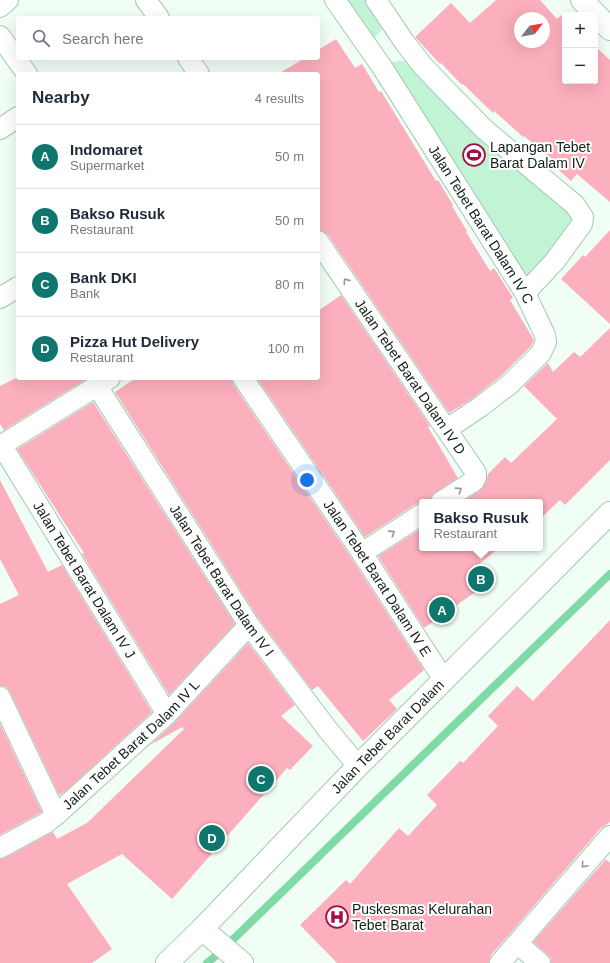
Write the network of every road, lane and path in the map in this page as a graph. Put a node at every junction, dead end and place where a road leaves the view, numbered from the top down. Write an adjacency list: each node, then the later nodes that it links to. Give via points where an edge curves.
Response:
1 (8, 0): 6 (street)
2 (146, 0): 7 (street)
3 (335, 0): 19 (street, Jalan Tebet Barat Dalam IV C, via 382,67)
4 (376, 0): 19 (street, via 405,44 428,71 484,128 574,205 583,217 582,224 555,261)
5 (582, 0): 8 (street)
6 (0, 7)
7 (158, 16)
8 (610, 29)
9 (0, 36): 10 (street)
10 (16, 59)
11 (17, 60): 13 (street)
12 (189, 60): 14 (street)
13 (26, 72)
14 (198, 72)
15 (16, 118): 16 (street)
16 (0, 129)
17 (320, 245): 23 (street, Jalan Tebet Barat Dalam IV D, one-way to 17)
18 (16, 288): 20 (street)
19 (525, 293): 23 (street, Jalan Tebet Barat Dalam IV C, via 545,336 545,347 510,384)
20 (0, 298)
21 (244, 380): 28 (street, Jalan Tebet Barat Dalam IV E)
22 (104, 382): 24 (street); 29 (street, Jalan Tebet Barat Dalam IV I)
23 (447, 429): 25 (street, Jalan Tebet Barat Dalam IV D, one-way to 23, via 474,481 476,475)
24 (1, 446): 32 (street, Jalan Tebet Barat Dalam IV J)
25 (446, 499)
26 (610, 513): 30 (street, Jalan Tebet Barat Dalam)
27 (419, 516): 28 (street, one-way to 27)
28 (362, 553): 30 (street, Jalan Tebet Barat Dalam IV E)
29 (249, 625): 32 (street, Jalan Tebet Barat Dalam IV L); 33 (street, Jalan Tebet Barat Dalam IV I)
30 (444, 680): 33 (street, Jalan Tebet Barat Dalam)
31 (0, 697): 34 (street)
32 (167, 714): 34 (street, Jalan Tebet Barat Dalam IV L)
33 (358, 766): 37 (street, Jalan Tebet Barat Dalam)
34 (56, 815): 36 (street, Jalan Tebet Barat Dalam IV L)
35 (607, 845): 38 (street, one-way to 38)
36 (0, 848)
37 (202, 929): 39 (street, Jalan Tebet Barat Dalam); 40 (street)
38 (517, 943): 41 (street); 42 (street)
39 (167, 963)
40 (242, 963)
41 (500, 963)
42 (540, 963)

